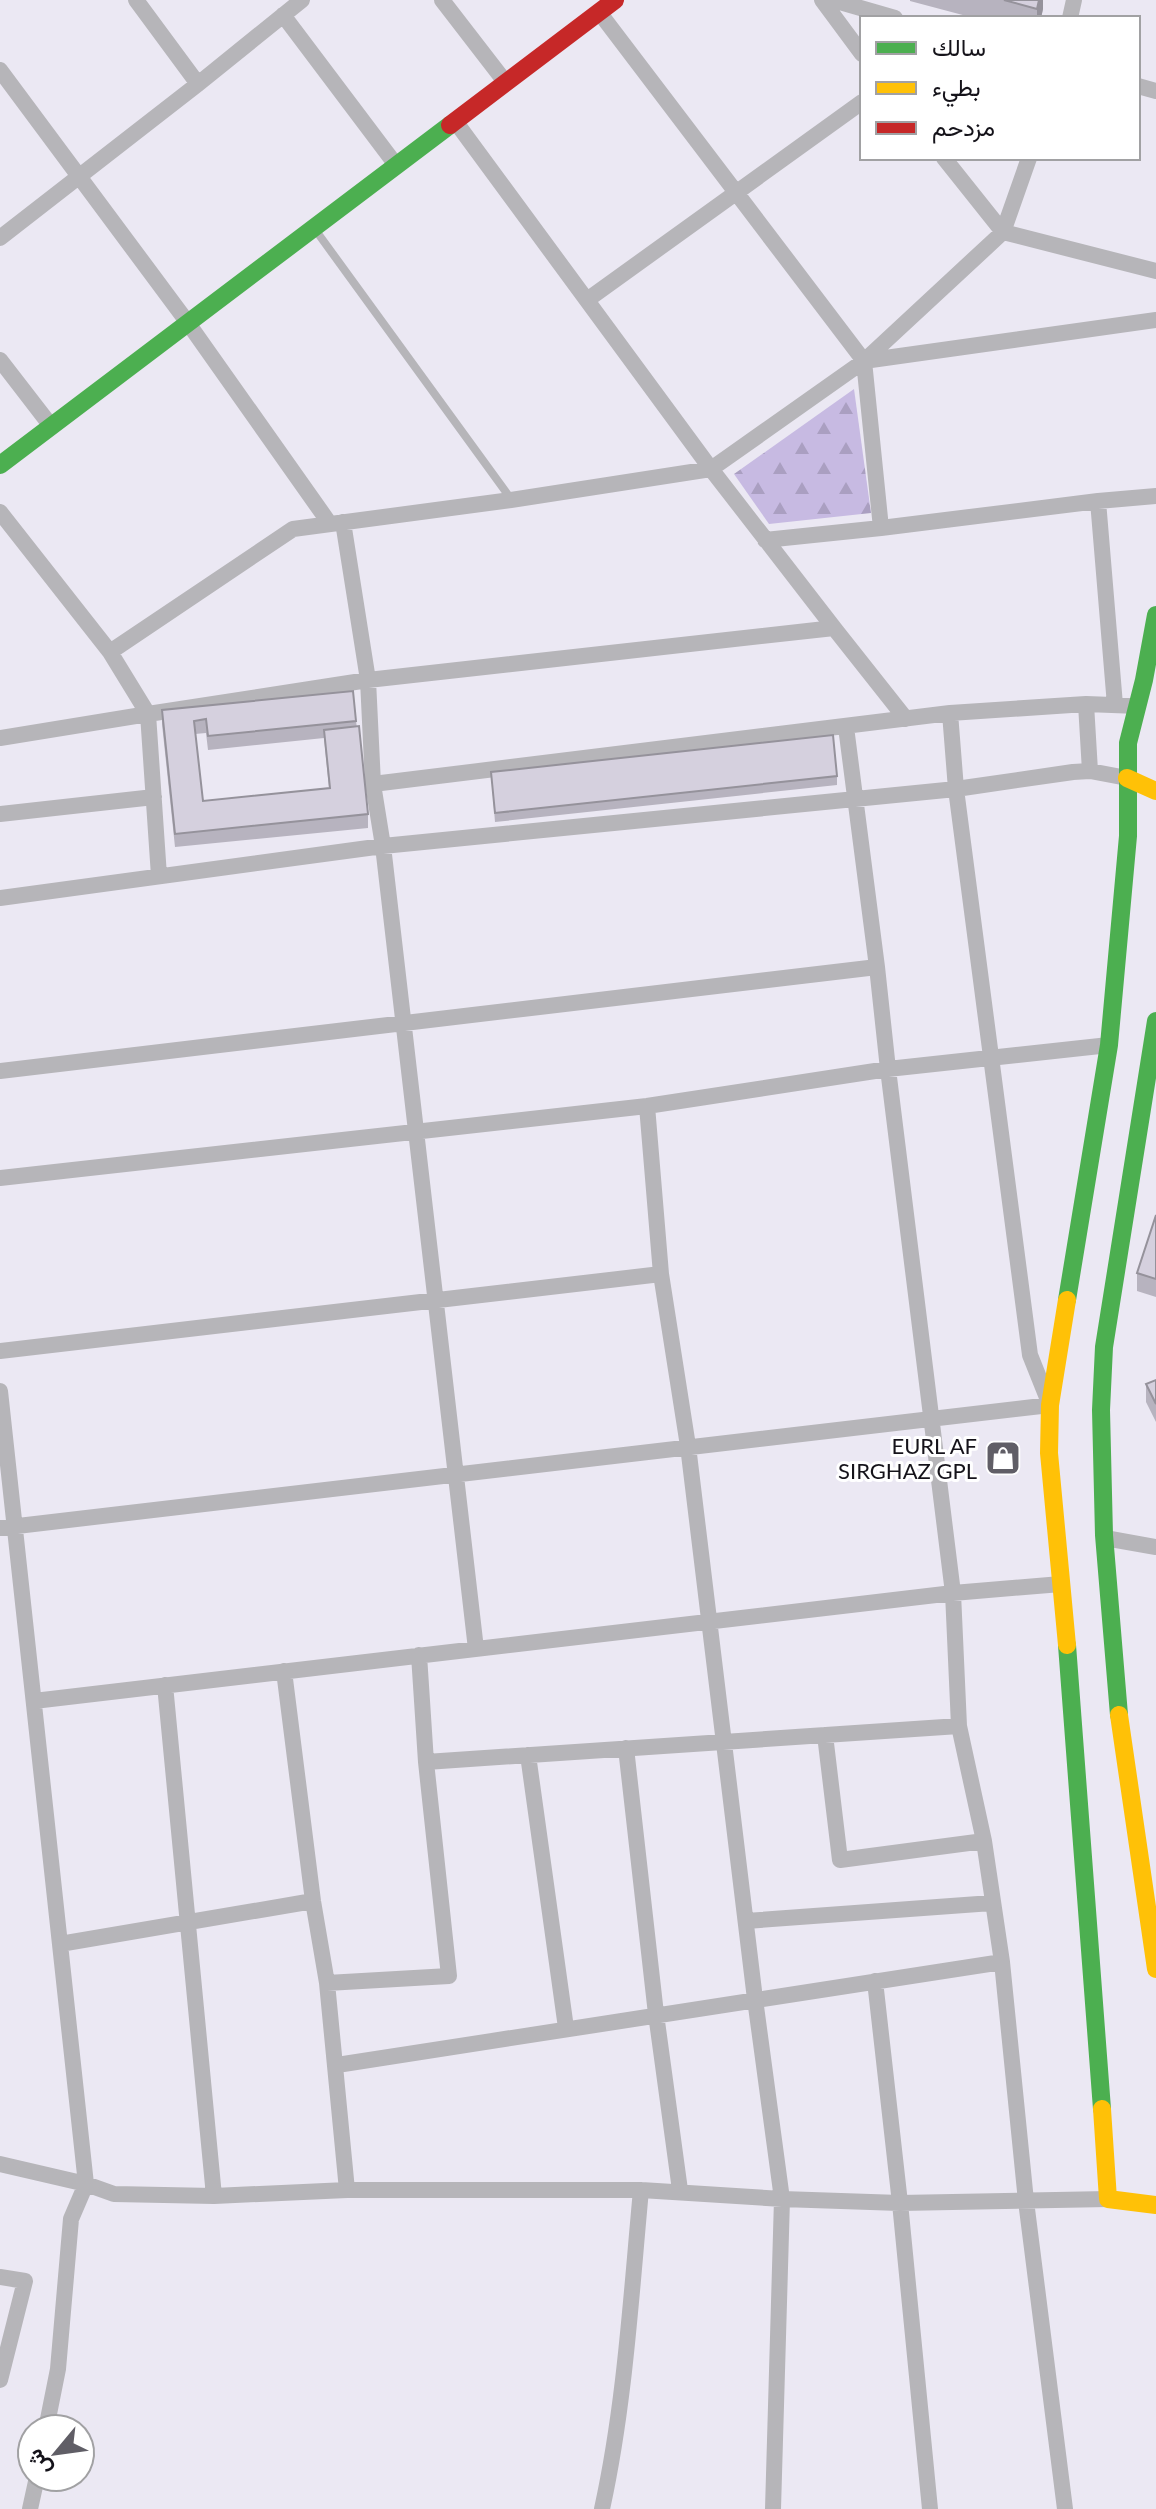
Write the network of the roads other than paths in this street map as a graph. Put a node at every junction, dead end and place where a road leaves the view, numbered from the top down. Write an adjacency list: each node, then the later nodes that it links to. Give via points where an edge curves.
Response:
1 (136, 0): 13 (street)
2 (302, 0): 8 (street)
3 (442, 0): 12 (street)
4 (615, 0): 7 (street)
5 (822, 0): 10 (street)
6 (833, 0): 9 (street)
7 (599, 12): 12 (street); 20 (street)
8 (283, 15): 13 (street); 18 (street)
9 (888, 16)
10 (860, 51)
11 (0, 70): 19 (street)
12 (506, 83): 15 (street)
13 (198, 84): 19 (street)
14 (860, 103): 20 (street)
15 (455, 121): 18 (street); 25 (street)
16 (946, 160): 22 (street)
17 (1028, 160): 22 (street)
18 (396, 165): 21 (street)
19 (80, 176): 23 (street); 27 (street)
20 (736, 193): 25 (street); 29 (street)
21 (314, 228): 27 (street); 34 (lane)
22 (1003, 232): 24 (street); 29 (street)
23 (0, 238)
24 (1156, 271)
25 (587, 300): 32 (street)
26 (1156, 320): 29 (street)
27 (188, 323): 30 (street); 37 (street)
28 (0, 360): 30 (street)
29 (864, 361): 32 (street); 38 (street)
30 (51, 426): 31 (street)
31 (0, 465)
32 (711, 469): 34 (street); 39 (street)
33 (1156, 496): 35 (street)
34 (511, 500): 37 (street)
35 (1098, 501): 38 (street); 45 (street)
36 (0, 512): 42 (street)
37 (337, 523): 42 (street, via 293,529); 43 (street)
38 (881, 528): 39 (street)
39 (765, 540): 41 (street)
40 (1156, 615): 46 (street)
41 (834, 628): 43 (street); 49 (street)
42 (110, 652): 48 (street)
43 (368, 680): 48 (street); 54 (street)
44 (1086, 704): 45 (street); 47 (street); 52 (street)
45 (1115, 705): 46 (street)
46 (1147, 705): 53 (street, via 1128,743)
47 (950, 713): 49 (street); 55 (street)
48 (148, 714): 51 (street); 57 (street)
49 (906, 719): 50 (street)
50 (846, 727): 54 (street); 58 (street)
51 (0, 738)
52 (1090, 771): 53 (street); 55 (street)
53 (1127, 778): 56 (street); 66 (street, via 1128,836)
54 (373, 784): 60 (street)
55 (956, 789): 58 (street); 67 (street)
56 (1156, 791)
57 (154, 797): 59 (street); 61 (street)
58 (855, 799): 60 (street); 63 (street)
59 (0, 814)
60 (383, 846): 61 (street); 65 (street)
61 (159, 876): 62 (street)
62 (0, 898)
63 (877, 967): 65 (street); 68 (street)
64 (1156, 1021): 82 (street, via 1104,1347)
65 (403, 1023): 69 (street); 71 (street)
66 (1109, 1045): 67 (street); 77 (street)
67 (991, 1059): 68 (street); 77 (street, via 1030,1355)
68 (888, 1069): 70 (street); 78 (street)
69 (0, 1071)
70 (647, 1106): 71 (street); 73 (street)
71 (416, 1132): 72 (street); 74 (street)
72 (0, 1178)
73 (661, 1274): 74 (street); 79 (street)
74 (435, 1300): 75 (street); 80 (street)
75 (0, 1351)
76 (0, 1391): 81 (street)
77 (1050, 1405): 78 (street); 84 (street)
78 (931, 1418): 79 (street); 85 (street)
79 (688, 1446): 80 (street); 86 (street)
80 (456, 1474): 81 (street); 87 (street)
81 (7, 1527): 91 (street)
82 (1105, 1538): 83 (street); 105 (street, via 1120,1732)
83 (1156, 1547)
84 (1061, 1584): 85 (street); 119 (street)
85 (953, 1593): 86 (street); 92 (street)
86 (709, 1622): 87 (street); 94 (street)
87 (476, 1649): 88 (street)
88 (419, 1655): 89 (street); 97 (street)
89 (284, 1671): 90 (street); 99 (street)
90 (165, 1685): 91 (street); 102 (street)
91 (34, 1701): 103 (street)
92 (959, 1726): 93 (street); 98 (street)
93 (825, 1735): 94 (street); 98 (street, via 840,1860)
94 (725, 1741): 95 (street); 101 (street)
95 (626, 1748): 96 (street); 109 (street)
96 (528, 1755): 97 (street); 110 (street)
97 (426, 1762): 107 (street, via 449,1976)
98 (984, 1841): 100 (street)
99 (313, 1901): 102 (street); 107 (street)
100 (992, 1903): 101 (street); 104 (street)
101 (746, 1921): 108 (street)
102 (187, 1922): 103 (street); 117 (street)
103 (60, 1944): 113 (street)
104 (1002, 1962): 106 (street); 120 (street)
105 (1156, 1969)
106 (875, 1981): 108 (street); 121 (street)
107 (327, 1983): 111 (street)
108 (755, 1999): 109 (street); 118 (street)
109 (656, 2014): 110 (street); 116 (street)
110 (566, 2028): 111 (street)
111 (337, 2065): 114 (street)
112 (0, 2164): 113 (street)
113 (86, 2184): 117 (street, via 114,2194); 125 (street, via 71,2219)
114 (347, 2190): 115 (street); 117 (street)
115 (641, 2190): 116 (street); 126 (street, via 612,2464)
116 (680, 2190): 118 (street)
117 (214, 2196)
118 (782, 2199): 121 (street); 127 (street)
119 (1108, 2199): 120 (street); 122 (street)
120 (1026, 2201): 121 (street); 129 (street)
121 (900, 2203): 128 (street)
122 (1156, 2205)
123 (0, 2277): 124 (street, via 25,2281)
124 (0, 2380)
125 (49, 2413)
126 (602, 2509)
127 (773, 2509)
128 (930, 2509)
129 (1065, 2509)

